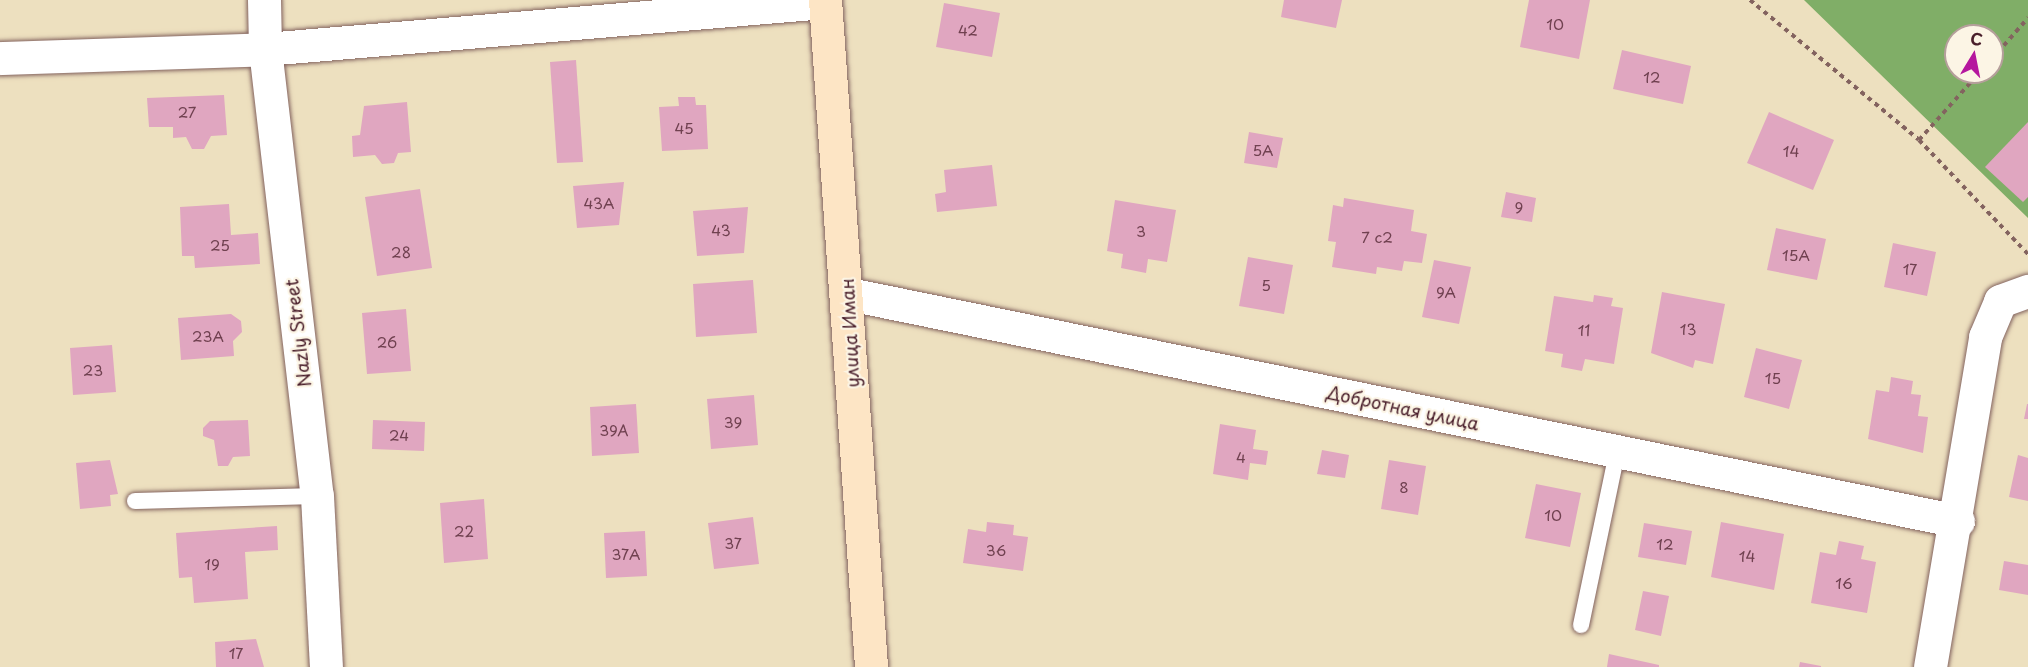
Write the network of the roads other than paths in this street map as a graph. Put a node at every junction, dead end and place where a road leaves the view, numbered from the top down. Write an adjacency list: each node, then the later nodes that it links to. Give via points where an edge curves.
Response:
1 (264, 0): 3 (street, Nazly Street)
2 (825, 1): 3 (street); 6 (street, улица Иман)
3 (265, 49): 4 (street); 8 (street, Nazly Street)
4 (0, 58)
5 (2028, 291): 10 (street, via 2000,301 1985,337)
6 (849, 294): 7 (street, Добротная улица); 13 (street, улица Иман)
7 (1617, 452): 10 (street, Добротная улица); 11 (lane)
8 (317, 496): 9 (lane); 12 (street, Nazly Street)
9 (135, 501)
10 (1958, 521): 14 (street)
11 (1581, 625)
12 (326, 667)
13 (871, 667)
14 (1930, 667)

